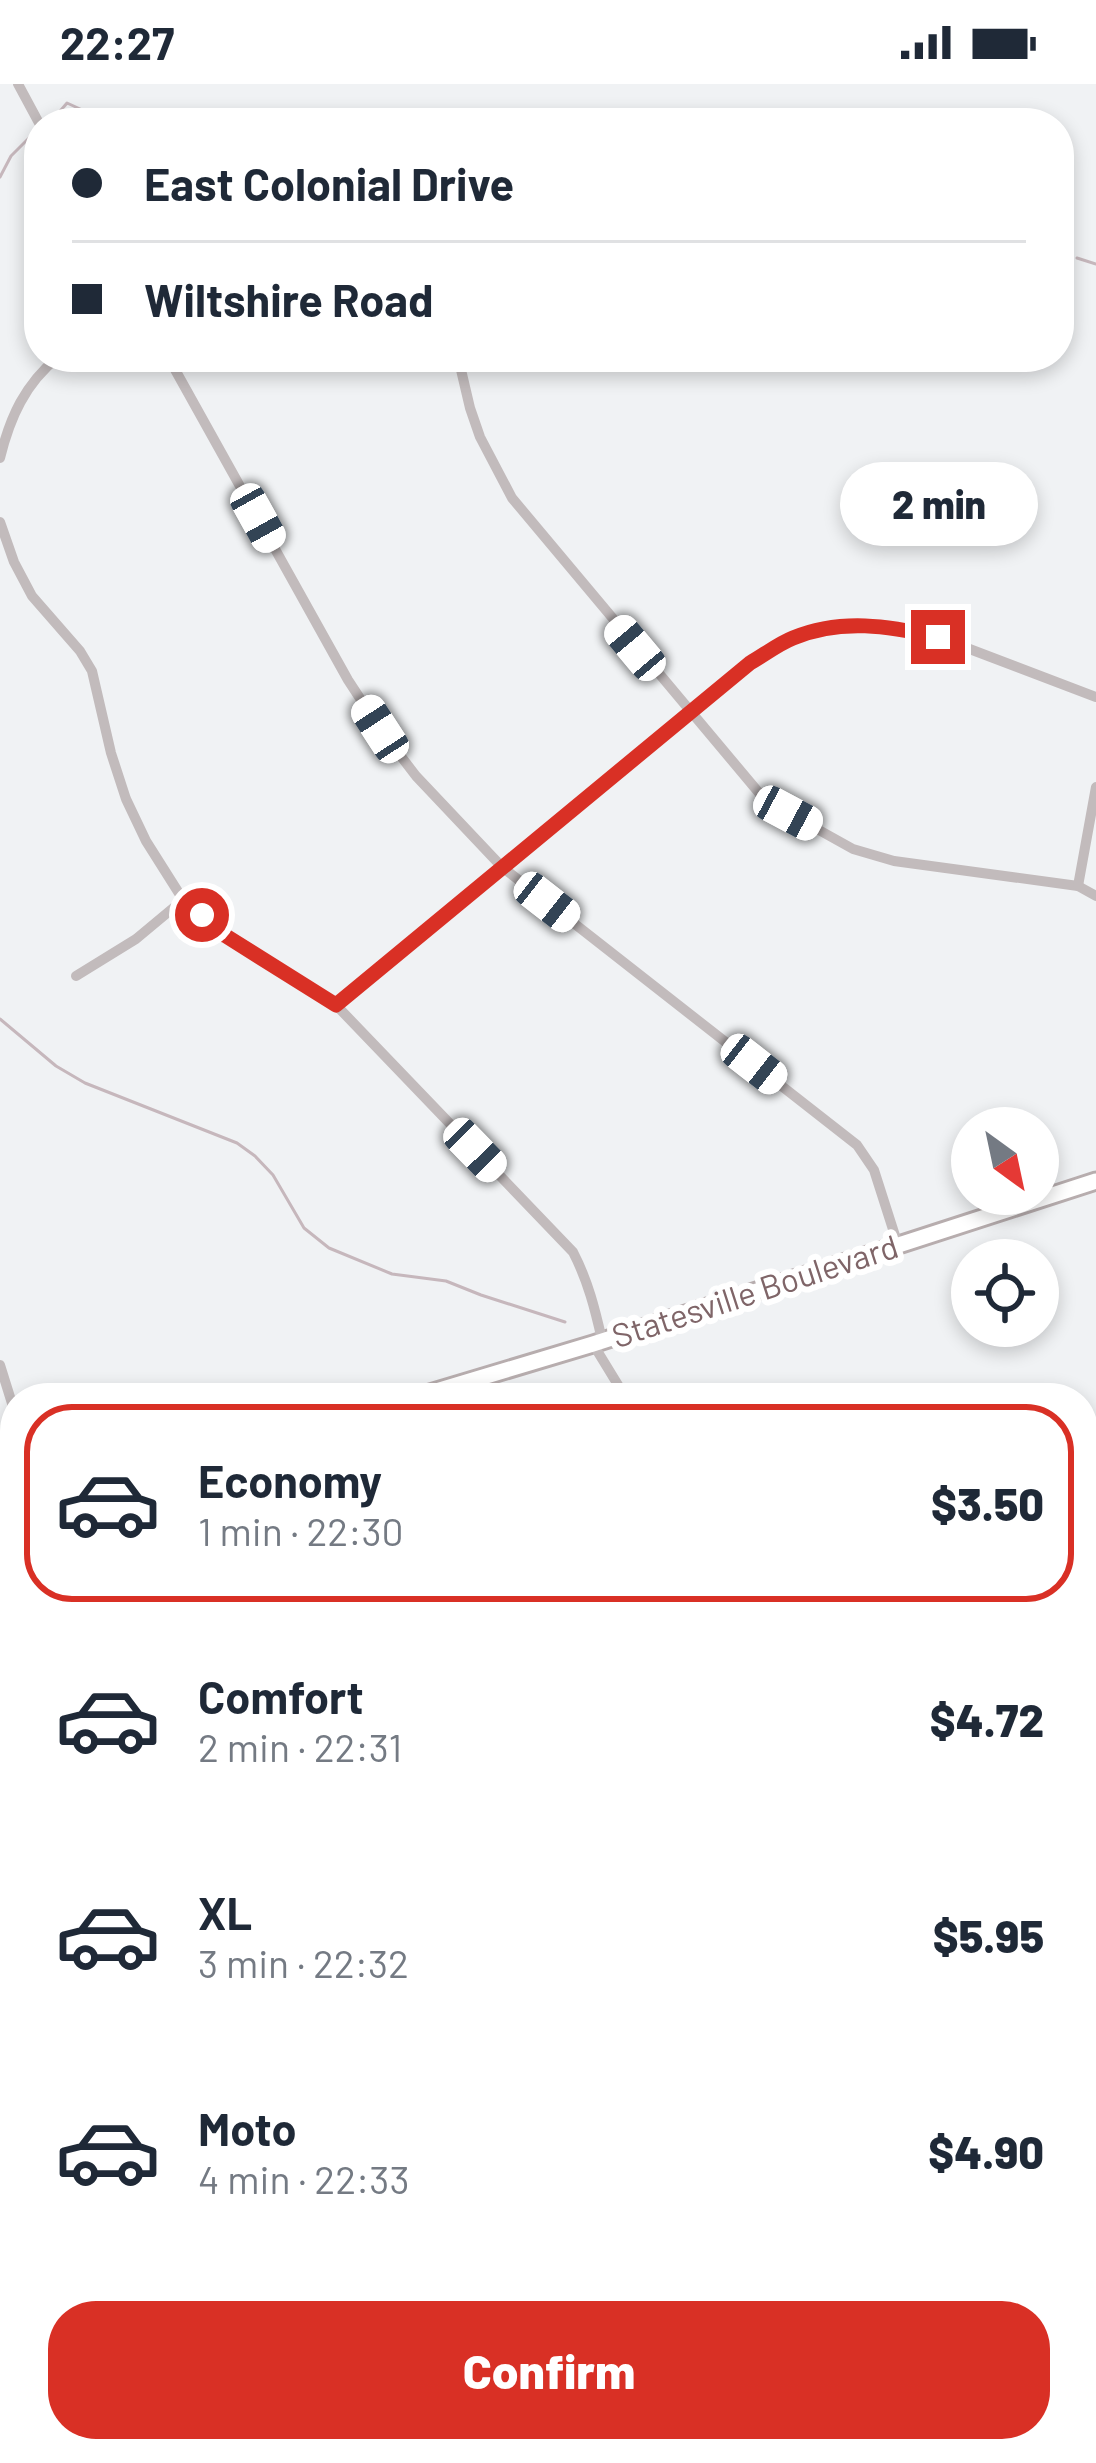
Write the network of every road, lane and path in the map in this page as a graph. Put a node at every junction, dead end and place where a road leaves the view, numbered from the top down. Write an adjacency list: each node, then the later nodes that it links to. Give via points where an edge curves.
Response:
1 (42, 372): 4 (street, via 18,402)
2 (176, 372): 9 (street, via 380,729)
3 (462, 372): 7 (street, via 480,437 512,498)
4 (0, 458)
5 (0, 524): 12 (street, via 32,596 92,670 126,799)
6 (1096, 697): 7 (street, via 938,637 843,625 793,638)
7 (689, 712): 9 (street); 10 (street, via 765,800 854,849)
8 (1096, 787): 10 (street)
9 (502, 867): 14 (street); 16 (street, via 857,1145 874,1170)
10 (1078, 886): 11 (street)
11 (1096, 896)
12 (184, 899): 13 (street); 14 (street, via 226,936)
13 (76, 976)
14 (336, 1005): 17 (street, via 573,1252 589,1287)
15 (1096, 1181): 16 (main road, Statesville Boulevard)
16 (898, 1245): 17 (main road, Statesville Boulevard)
17 (597, 1342): 18 (main road, Statesville Boulevard); 19 (street)
18 (462, 1383)
19 (618, 1383)

